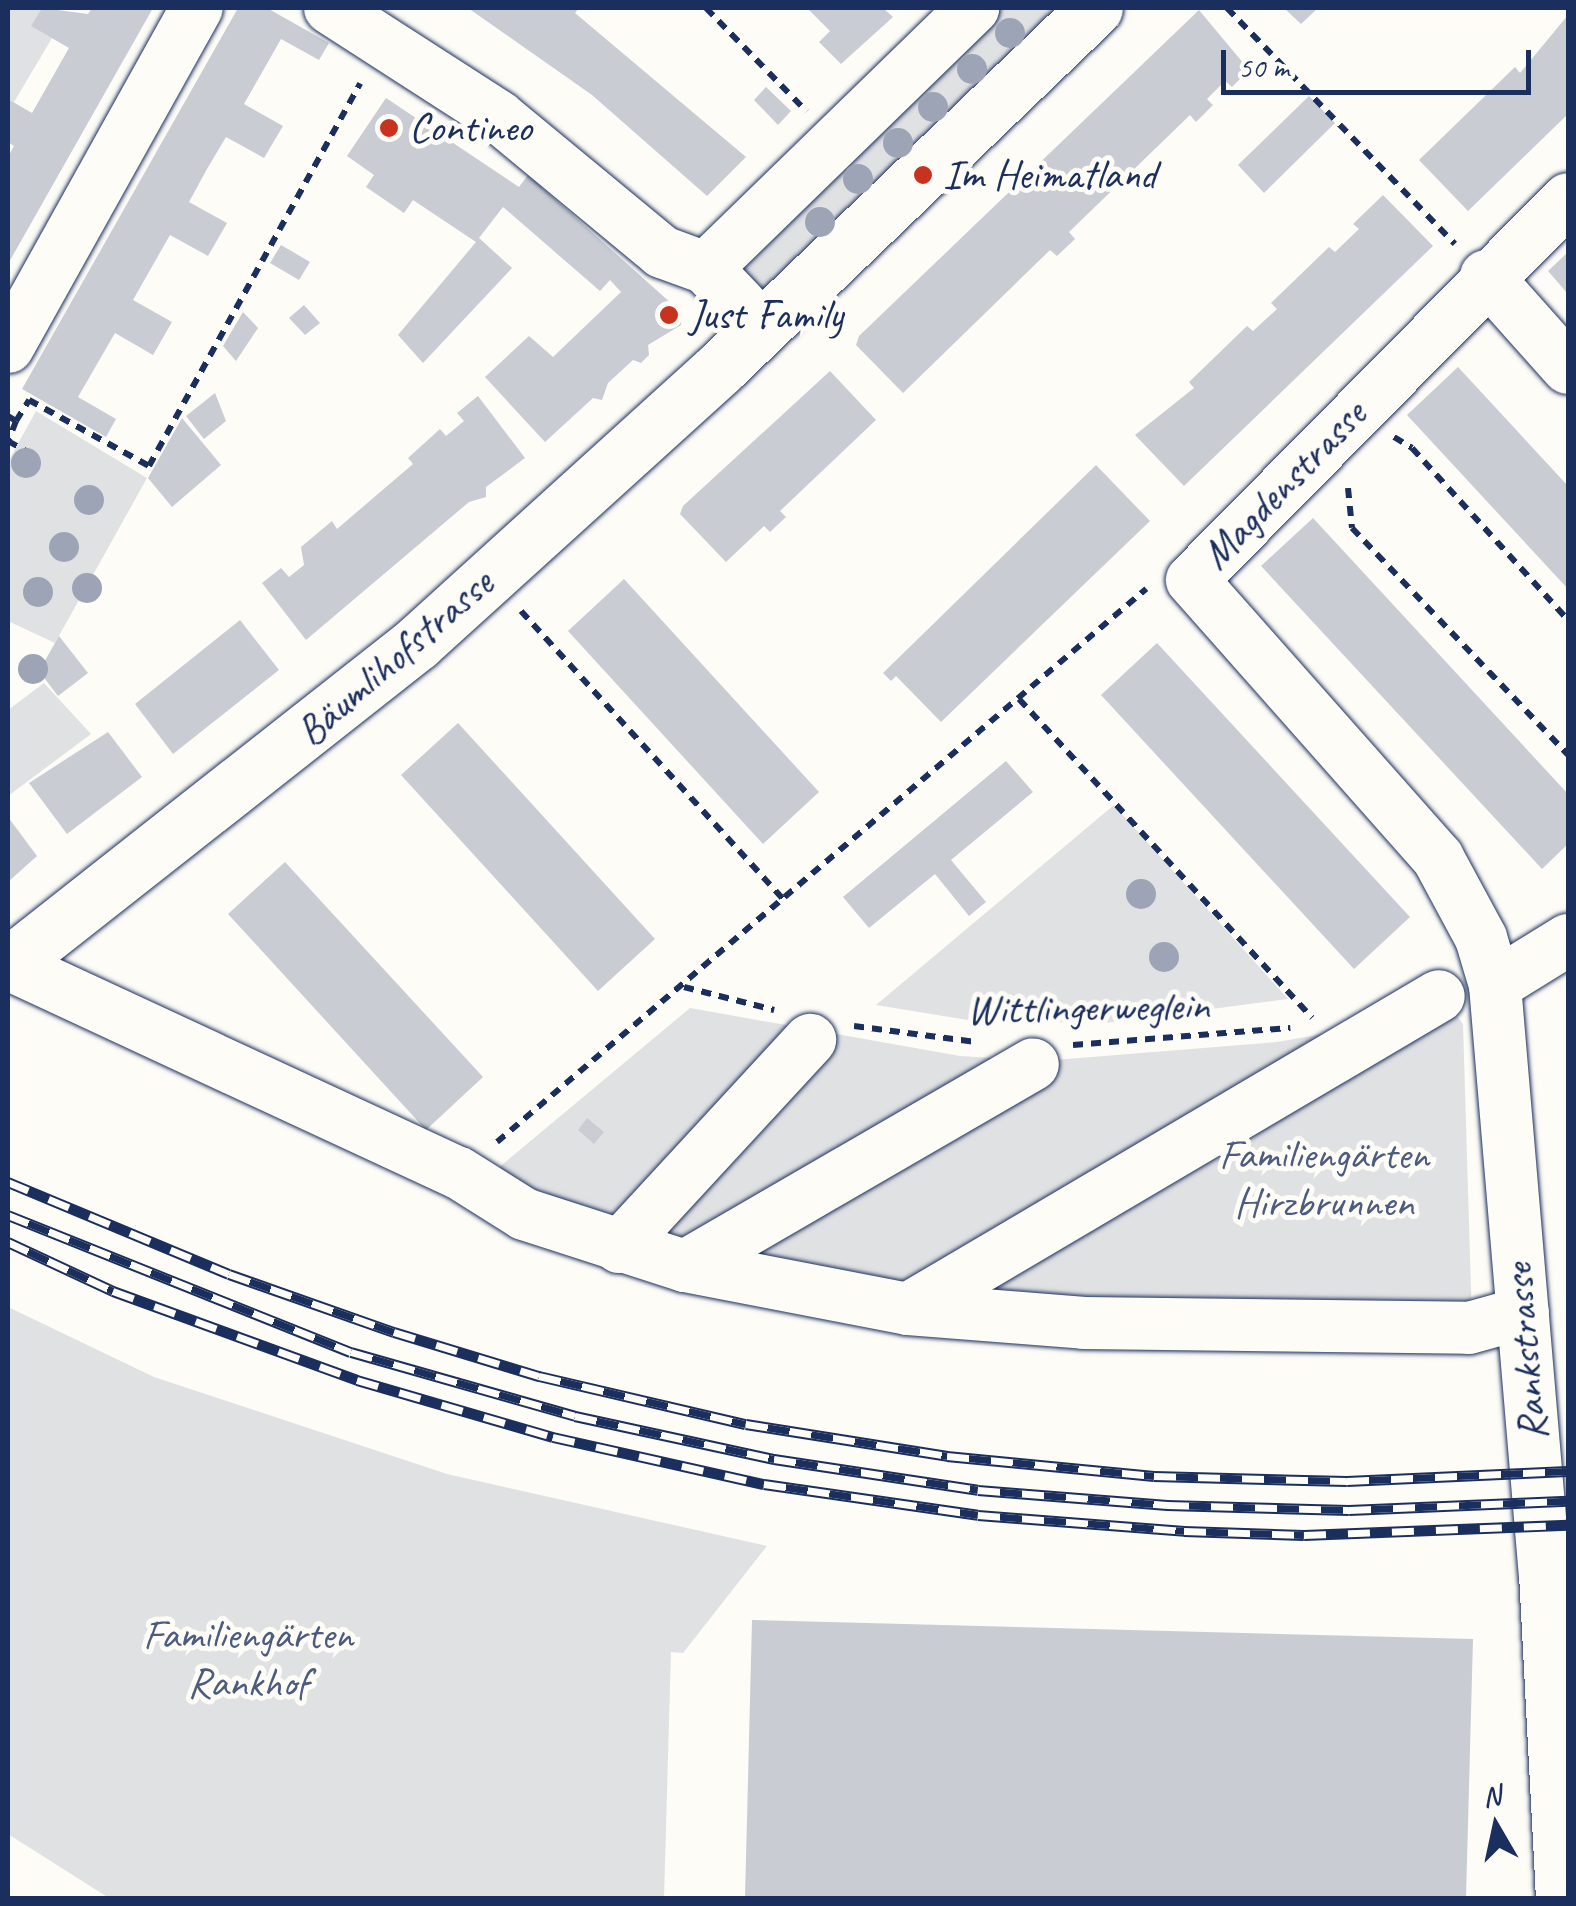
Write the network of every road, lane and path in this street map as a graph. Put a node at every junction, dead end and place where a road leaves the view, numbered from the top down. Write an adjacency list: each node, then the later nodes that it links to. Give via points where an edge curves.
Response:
1 (197, 8): 13 (street)
2 (330, 8): 7 (street)
3 (706, 8): 8 (path)
4 (1094, 8): 12 (main road, Bäumlihofstrasse)
5 (1226, 8): 11 (path)
6 (953, 14): 8 (street)
7 (389, 37): 10 (street, via 562,164 662,252); 17 (path, via 149,466 29,400)
8 (836, 142): 10 (street)
9 (1568, 198): 11 (street, Magdenstrasse)
10 (706, 268): 12 (street)
11 (1486, 276): 14 (street); 15 (street, Magdenstrasse)
12 (762, 327): 27 (main road, Bäumlihofstrasse, via 418,643)
13 (8, 347)
14 (1568, 368)
15 (1354, 412): 20 (street, Magdenstrasse); 22 (path, via 1412,448); 24 (path, via 1358,454 1346,494 1352,528)
16 (8, 416): 17 (path)
17 (16, 421): 18 (path)
18 (8, 441): 19 (path)
19 (33, 455)
20 (1192, 580): 23 (path, via 1162,575); 28 (street, Magdenstrasse, via 1438,858 1481,938)
21 (520, 610): 25 (path)
22 (1568, 620)
23 (1019, 699): 25 (path); 32 (path)
24 (1568, 755)
25 (784, 900): 29 (path)
26 (1568, 940): 28 (street)
27 (8, 965): 35 (street)
28 (1496, 985): 39 (street, Rankstrasse)
29 (683, 987): 33 (path, Wittlingerweglein); 35 (path)
30 (1440, 996): 38 (street)
31 (1329, 1020): 32 (path, Wittlingerweglein)
32 (1317, 1023): 34 (path, Wittlingerweglein)
33 (813, 1026): 34 (path, Wittlingerweglein); 36 (street)
34 (1032, 1050): 37 (street)
35 (459, 1173): 36 (street, via 524,1214)
36 (619, 1247): 37 (street)
37 (685, 1266): 38 (street)
38 (908, 1309): 39 (street, via 1084,1323 1334,1328 1469,1328)
39 (1523, 1313): 40 (street, Rankstrasse)
40 (1562, 1898)

